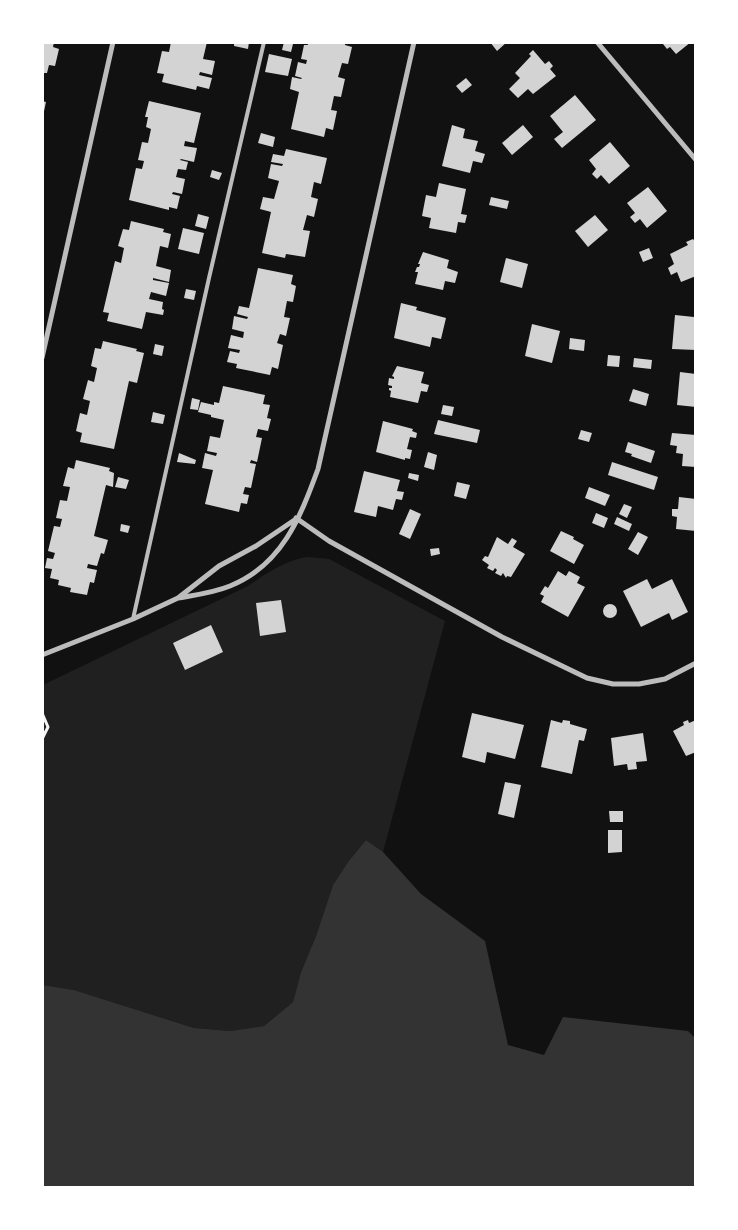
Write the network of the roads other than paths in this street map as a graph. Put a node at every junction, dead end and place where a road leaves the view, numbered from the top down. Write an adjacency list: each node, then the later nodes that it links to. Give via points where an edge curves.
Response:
1 (114, 42): 6 (street)
2 (264, 42): 9 (lane)
3 (414, 42): 7 (street, via 318,468)
4 (597, 42): 5 (street)
5 (696, 160)
6 (42, 358)
7 (296, 518): 8 (street, via 256,546 219,566); 8 (street, via 286,541 264,566 231,586); 11 (street, via 329,541 502,637 587,678 613,684 638,684 665,679)
8 (178, 598): 9 (street)
9 (133, 619): 10 (street)
10 (42, 655)
11 (696, 663)

